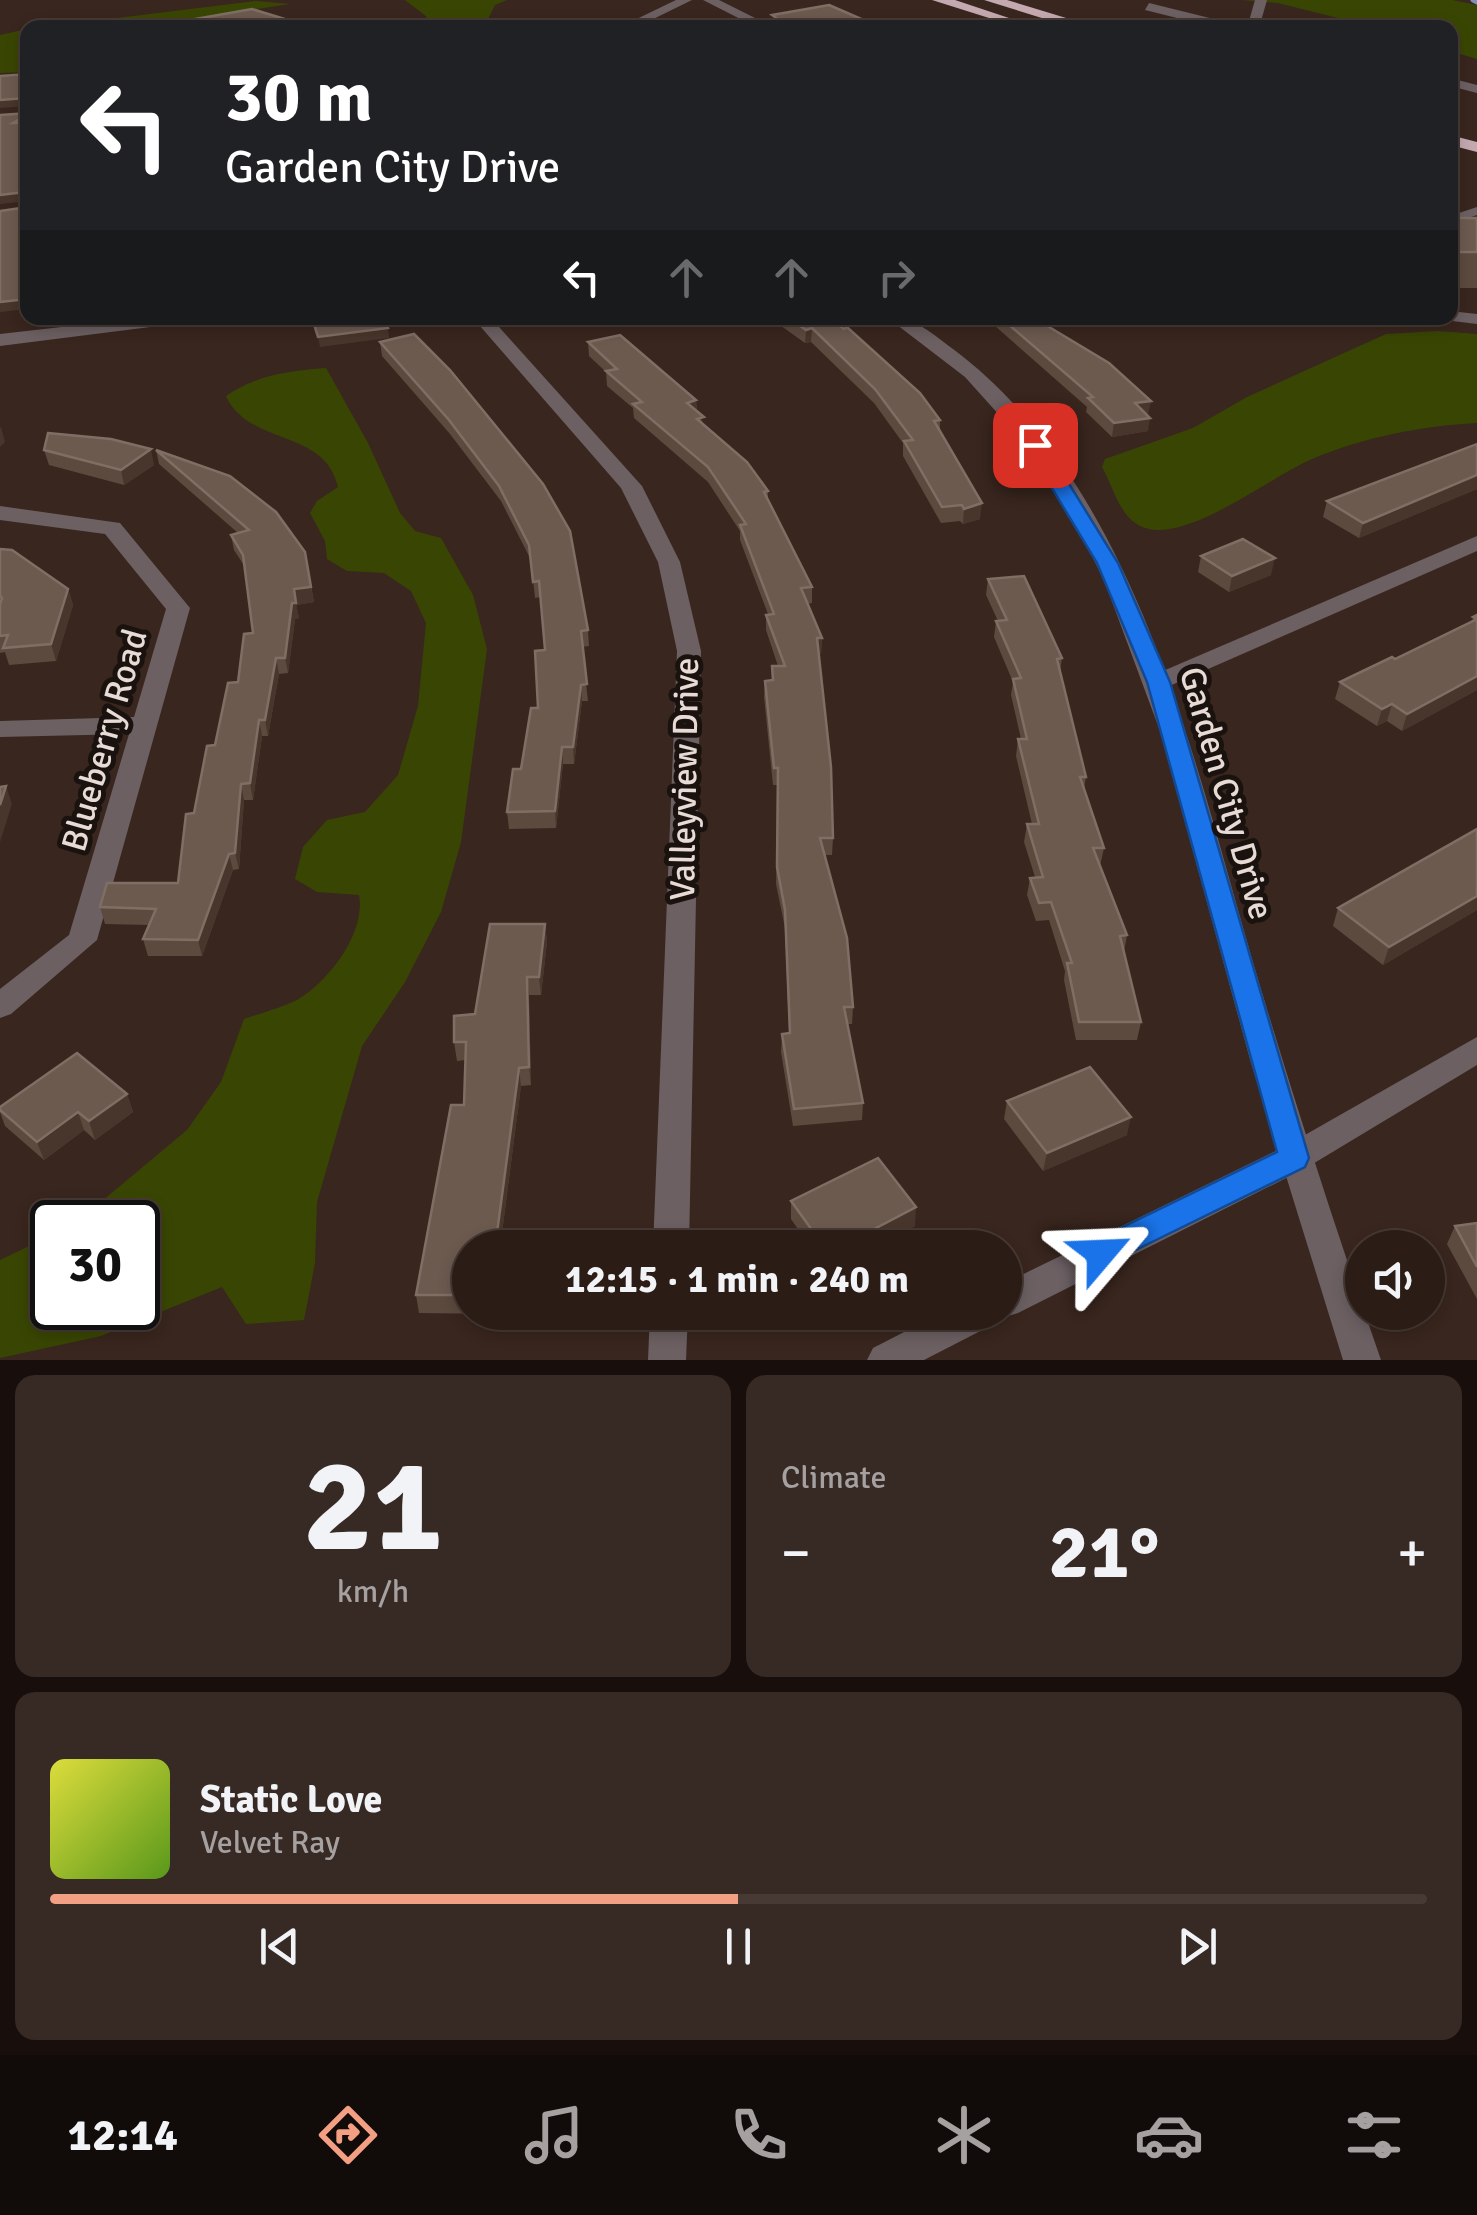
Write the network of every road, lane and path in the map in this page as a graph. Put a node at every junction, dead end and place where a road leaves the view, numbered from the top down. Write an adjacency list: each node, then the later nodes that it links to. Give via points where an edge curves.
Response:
1 (686, 0): 6 (street)
2 (710, 0): 7 (street)
3 (939, 0): 8 (highway)
4 (990, 0): 9 (highway)
5 (1188, 0): 10 (street, via 1150,7)
6 (642, 20)
7 (752, 20)
8 (1008, 20)
9 (1063, 20)
10 (1219, 20)
11 (124, 325): 14 (street)
12 (488, 325): 23 (street, Valleyview Drive, via 631,486 669,562 689,651)
13 (906, 325): 17 (street, Garden City Drive, via 979,380 1035,445 1108,563)
14 (0, 340)
15 (0, 513): 18 (street, Blueberry Road, via 112,528 178,608)
16 (1477, 543): 17 (street)
17 (1158, 682): 22 (street, Garden City Drive)
18 (146, 725): 19 (street); 20 (street, Blueberry Road, via 82,940)
19 (0, 729)
20 (0, 1006)
21 (1477, 1049): 22 (street)
22 (1294, 1158): 24 (street); 29 (street, Garden City Drive)
23 (672, 1230)
24 (1022, 1293)
25 (668, 1330): 27 (street)
26 (946, 1330): 28 (street)
27 (667, 1360)
28 (886, 1360)
29 (1362, 1360)

